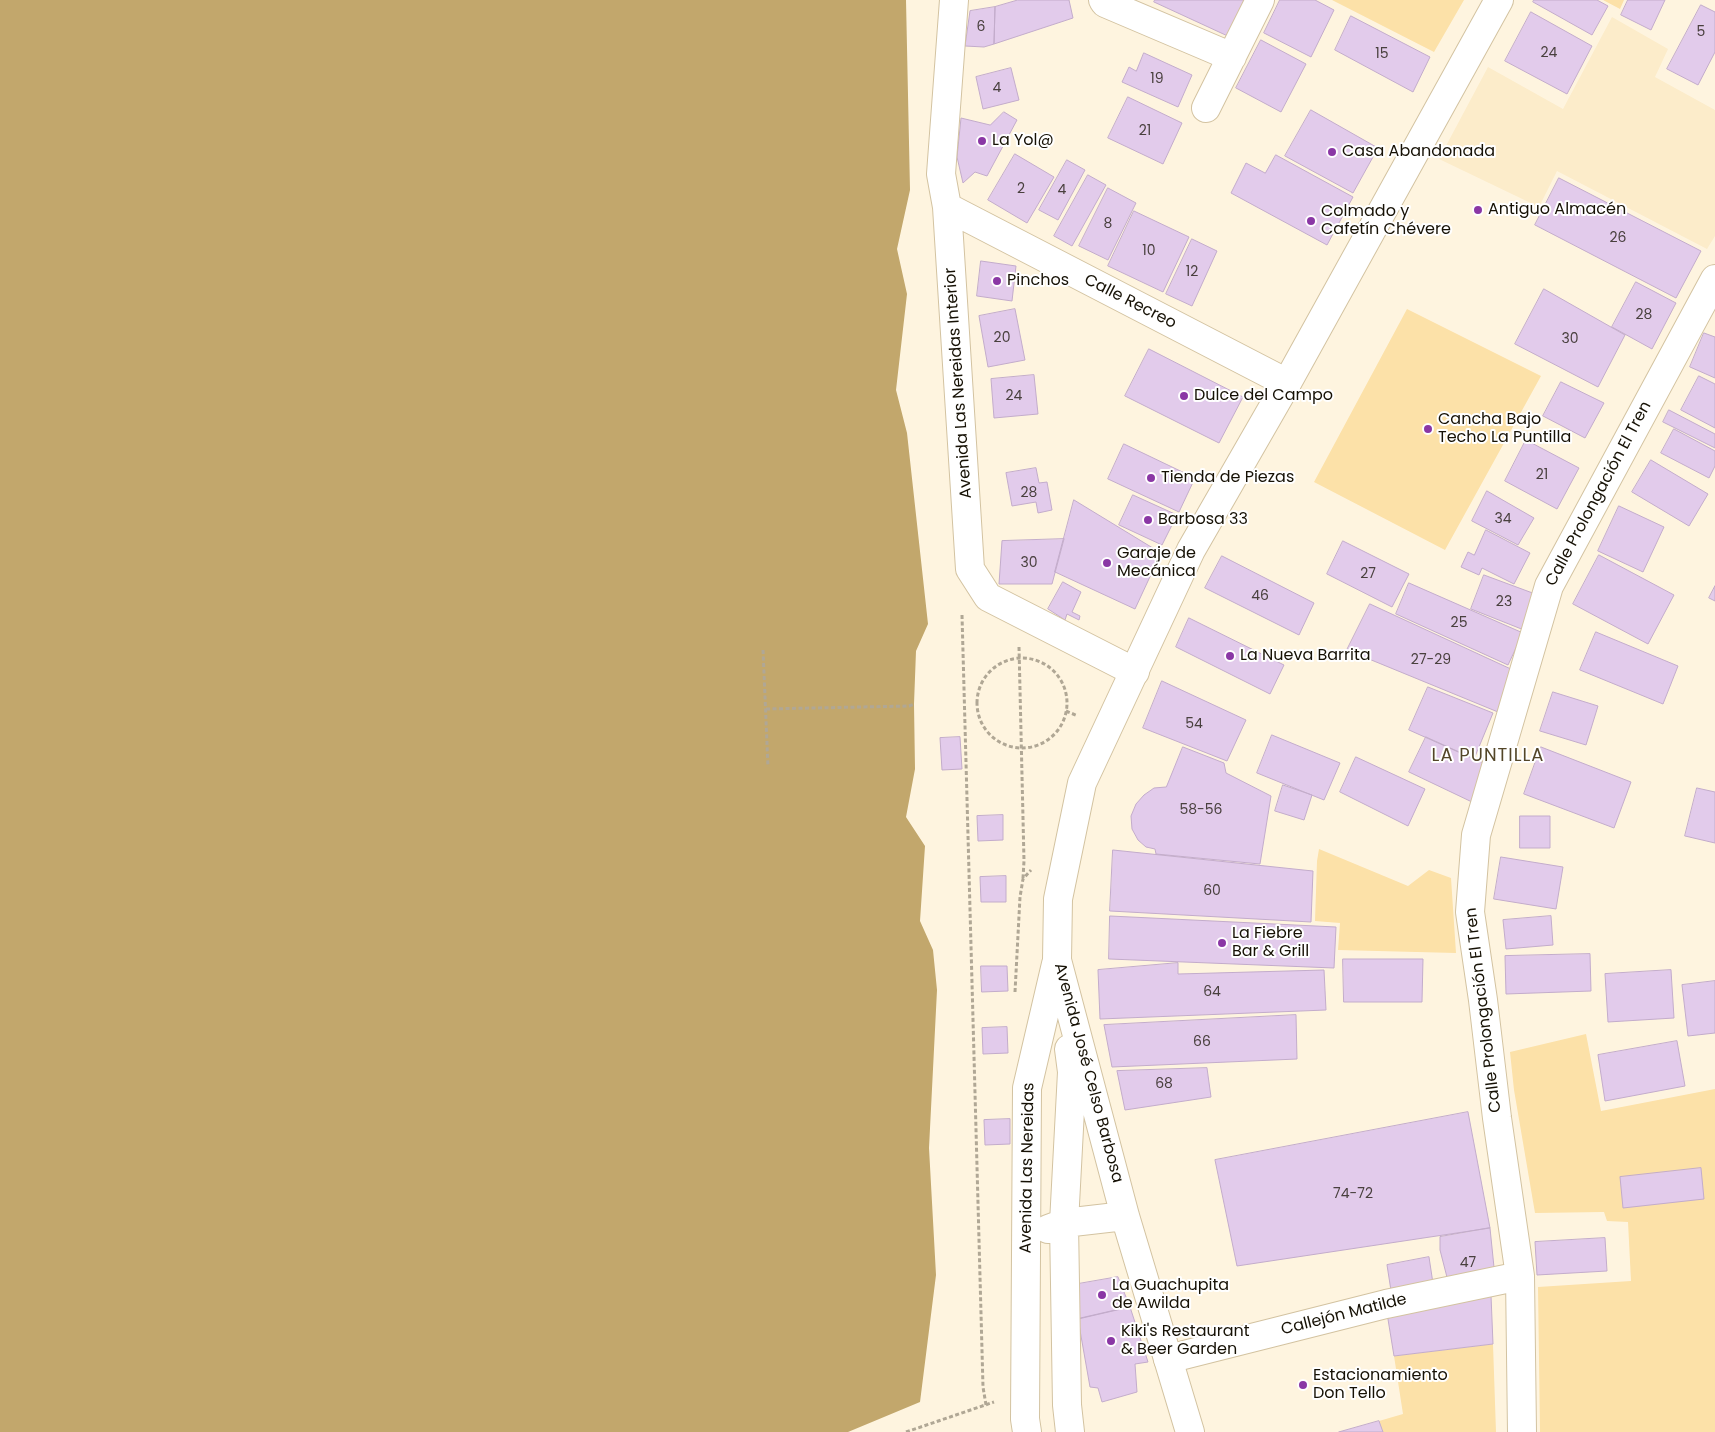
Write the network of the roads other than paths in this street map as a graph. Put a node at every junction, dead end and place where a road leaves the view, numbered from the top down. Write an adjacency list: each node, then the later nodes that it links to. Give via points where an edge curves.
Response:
1 (954, 0): 7 (street, Avenida Las Nereidas Interior, via 942,174)
2 (1103, 0): 5 (street)
3 (1260, 0): 5 (street)
4 (1499, 0): 9 (street, Avenida José Celso Barbosa)
5 (1232, 57): 6 (street)
6 (1206, 108)
7 (947, 207): 9 (street, Calle Recreo); 10 (street, Avenida Las Nereidas Interior, via 970,569 988,597)
8 (1715, 279): 15 (street, Calle Prolongación El Tren, via 1549,586 1476,835 1470,912)
9 (1287, 383): 10 (street, Avenida José Celso Barbosa, via 1191,550)
10 (1135, 672): 11 (street, Avenida José Celso Barbosa, via 1082,784 1058,899)
11 (1057, 960): 12 (street, Avenida José Celso Barbosa); 13 (street, via 1072,1072); 14 (street, Avenida Las Nereidas, via 1027,1088)
12 (1125, 1216): 13 (street); 16 (street, Avenida José Celso Barbosa)
13 (1064, 1223): 14 (street); 18 (street)
14 (1026, 1237): 17 (street, Avenida Las Nereidas)
15 (1520, 1276): 16 (street, Callejón Matilde, via 1386,1304); 20 (street, Calle Prolongación El Tren)
16 (1168, 1359): 19 (street, Avenida José Celso Barbosa)
17 (1027, 1432)
18 (1070, 1432)
19 (1190, 1432)
20 (1522, 1432)

